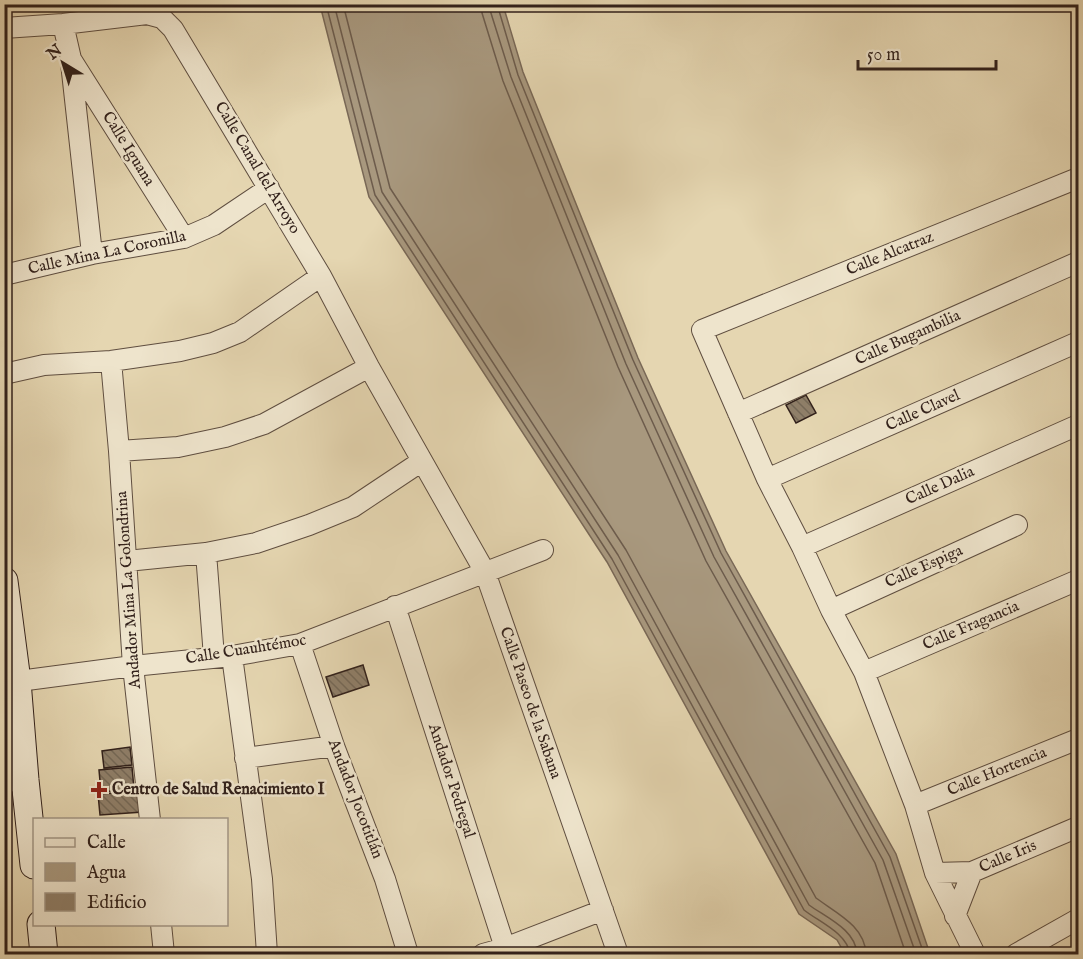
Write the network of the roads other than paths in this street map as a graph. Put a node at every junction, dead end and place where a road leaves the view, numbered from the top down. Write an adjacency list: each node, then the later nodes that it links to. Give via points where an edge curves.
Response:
1 (63, 24): 2 (street, Calle Canal del Arroyo); 3 (street, Calle Iguana); 5 (street, Calle Canal del Arroyo, via 147,14 162,18 173,28)
2 (4, 28)
3 (71, 59): 6 (street, Calle Iguana); 7 (street)
4 (1078, 178): 15 (street, Calle Alcatraz, via 702,330)
5 (269, 188): 6 (street, Calle Mina La Coronilla, via 214,225); 10 (street, Calle Canal del Arroyo)
6 (184, 238): 7 (street, Calle Mina La Coronilla)
7 (92, 254): 9 (street, Calle Mina La Coronilla)
8 (1078, 262): 15 (street, Calle Bugambilia)
9 (4, 275)
10 (321, 276): 12 (street, via 240,332 213,343); 13 (street, Calle Canal del Arroyo)
11 (1078, 342): 19 (street, Calle Clavel)
12 (111, 361): 14 (street, via 44,365); 17 (street, Andador Mina La Golondrina)
13 (369, 367): 17 (street, via 264,424 178,447); 18 (street, Calle Canal del Arroyo)
14 (4, 374)
15 (738, 413): 19 (street)
16 (1078, 425): 21 (street, Calle Dalia)
17 (119, 451): 24 (street, Andador Mina La Golondrina)
18 (422, 462): 23 (street, via 353,507 256,543); 25 (street, Calle Paseo de la Sabana)
19 (767, 479): 21 (street)
20 (1017, 525): 29 (street, Calle Espiga)
21 (802, 547): 29 (street)
22 (543, 550): 25 (street, Calle Cuauhtémoc)
23 (206, 553): 24 (street); 31 (street)
24 (127, 561): 32 (street, Andador Mina La Golondrina)
25 (484, 572): 28 (street, Calle Cuauhtémoc); 45 (street, Calle Paseo de la Sabana)
26 (1078, 580): 33 (street, Calle Fragancia)
27 (4, 581): 34 (main road)
28 (395, 606): 30 (street, Calle Cuauhtémoc); 51 (street, Andador Pedregal)
29 (831, 610): 33 (street)
30 (300, 644): 31 (street, Calle Cuauhtémoc); 36 (street, Andador Jocotitlán)
31 (223, 656): 32 (street, Calle Cuauhtémoc); 37 (street)
32 (133, 666): 34 (street, Calle Cuauhtémoc); 40 (street, Andador Mina La Golondrina)
33 (864, 672): 39 (street)
34 (11, 682): 38 (main road)
35 (1078, 739): 39 (street, Calle Hortencia)
36 (334, 746): 37 (street); 55 (street, Andador Jocotitlán, via 385,879)
37 (245, 758): 54 (street, via 262,879)
38 (15, 781): 42 (main road)
39 (915, 805): 44 (street)
40 (150, 818)
41 (1078, 827): 43 (street, Calle Iris)
42 (33, 861)
43 (972, 872): 44 (street, Calle Iris); 46 (street)
44 (935, 873): 46 (street)
45 (603, 910): 51 (street); 57 (street, Calle Paseo de la Sabana)
46 (955, 916): 58 (street)
47 (1078, 919): 50 (street)
48 (41, 926): 52 (main road)
49 (161, 926): 53 (street)
50 (1037, 948): 59 (street)
51 (506, 951): 56 (street)
52 (44, 954)
53 (164, 954)
54 (267, 954)
55 (408, 954)
56 (483, 954)
57 (618, 954)
58 (975, 954)
59 (1016, 954)

